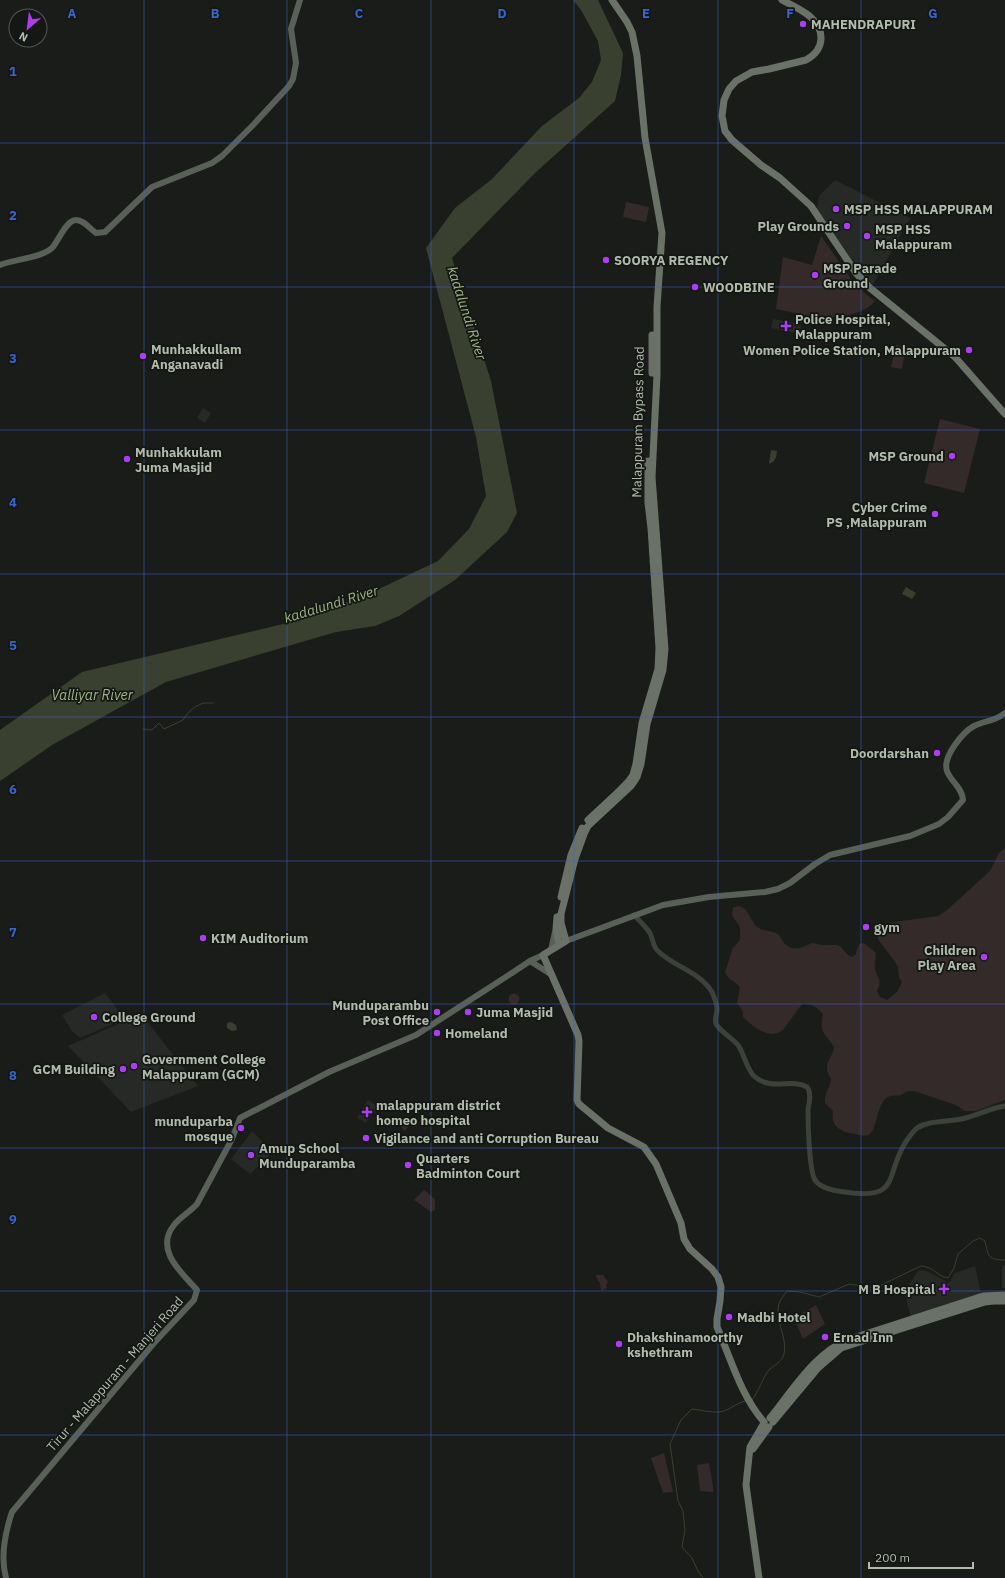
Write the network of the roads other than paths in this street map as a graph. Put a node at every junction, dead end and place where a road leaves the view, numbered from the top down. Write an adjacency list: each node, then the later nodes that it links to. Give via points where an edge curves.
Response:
1 (300, 0): 5 (main road, via 291,28 296,63 293,79 277,100 231,148 212,163 152,187 105,232 96,233 84,223 72,221 49,250)
2 (607, 0): 9 (highway, Malappuram Bypass Road, via 624,24 633,56 641,137 657,233 647,477 659,648 658,669 642,723 633,775 585,823 580,832 565,876 556,919)
3 (612, 0): 9 (highway, Malappuram Bypass Road, via 632,32 637,56 645,138 662,233 652,477 665,649 663,670 647,724 637,777 631,786 588,826 575,859)
4 (782, 0): 6 (highway, via 813,18 818,24 821,32 819,49 806,60 752,72 736,81 724,100 722,116 725,131 732,140 811,206 856,273 870,288 955,357)
5 (0, 265)
6 (1005, 414)
7 (1005, 713): 8 (main road, Tirur - Malappuram - Manjeri Road, via 996,720 974,726 954,746 946,762 947,771 961,791 963,800 948,818 939,824 910,836 830,855 778,889 663,905)
8 (634, 915): 10 (main road, Tirur - Malappuram - Manjeri Road); 16 (street, via 650,934 658,952 695,975 711,992 716,1002 717,1026 739,1047 753,1076 776,1085 804,1084 808,1087 812,1170 817,1183 824,1187 854,1193 873,1193 882,1190 892,1178 900,1152 915,1129 926,1124 962,1119)
9 (558, 926): 10 (main road); 11 (highway, Malappuram Bypass Road); 12 (main road)
10 (574, 938): 11 (main road, Tirur - Malappuram - Manjeri Road)
11 (562, 942): 12 (highway, Tirur - Malappuram - Manjeri Road)
12 (551, 950): 13 (highway, Tirur - Malappuram - Manjeri Road)
13 (543, 956): 14 (main road, Tirur - Malappuram - Manjeri Road); 15 (highway)
14 (530, 961): 15 (main road); 21 (main road, Tirur - Malappuram - Manjeri Road, via 416,1035 329,1072 240,1118 232,1139 197,1204 174,1226 169,1236 167,1246 172,1262 196,1290 194,1300 153,1344 12,1512 5,1534 3,1567)
15 (553, 976): 20 (highway, via 579,1041 577,1100 604,1125 644,1147 656,1164 684,1239 690,1249 718,1277 721,1287 718,1327 753,1409)
16 (1005, 1106)
17 (1005, 1295): 19 (highway, via 983,1296)
18 (1005, 1301): 19 (highway)
19 (957, 1308): 20 (highway, via 835,1345 819,1358)
20 (768, 1422): 22 (highway, via 750,1451 746,1485)
21 (6, 1578)
22 (760, 1578)

